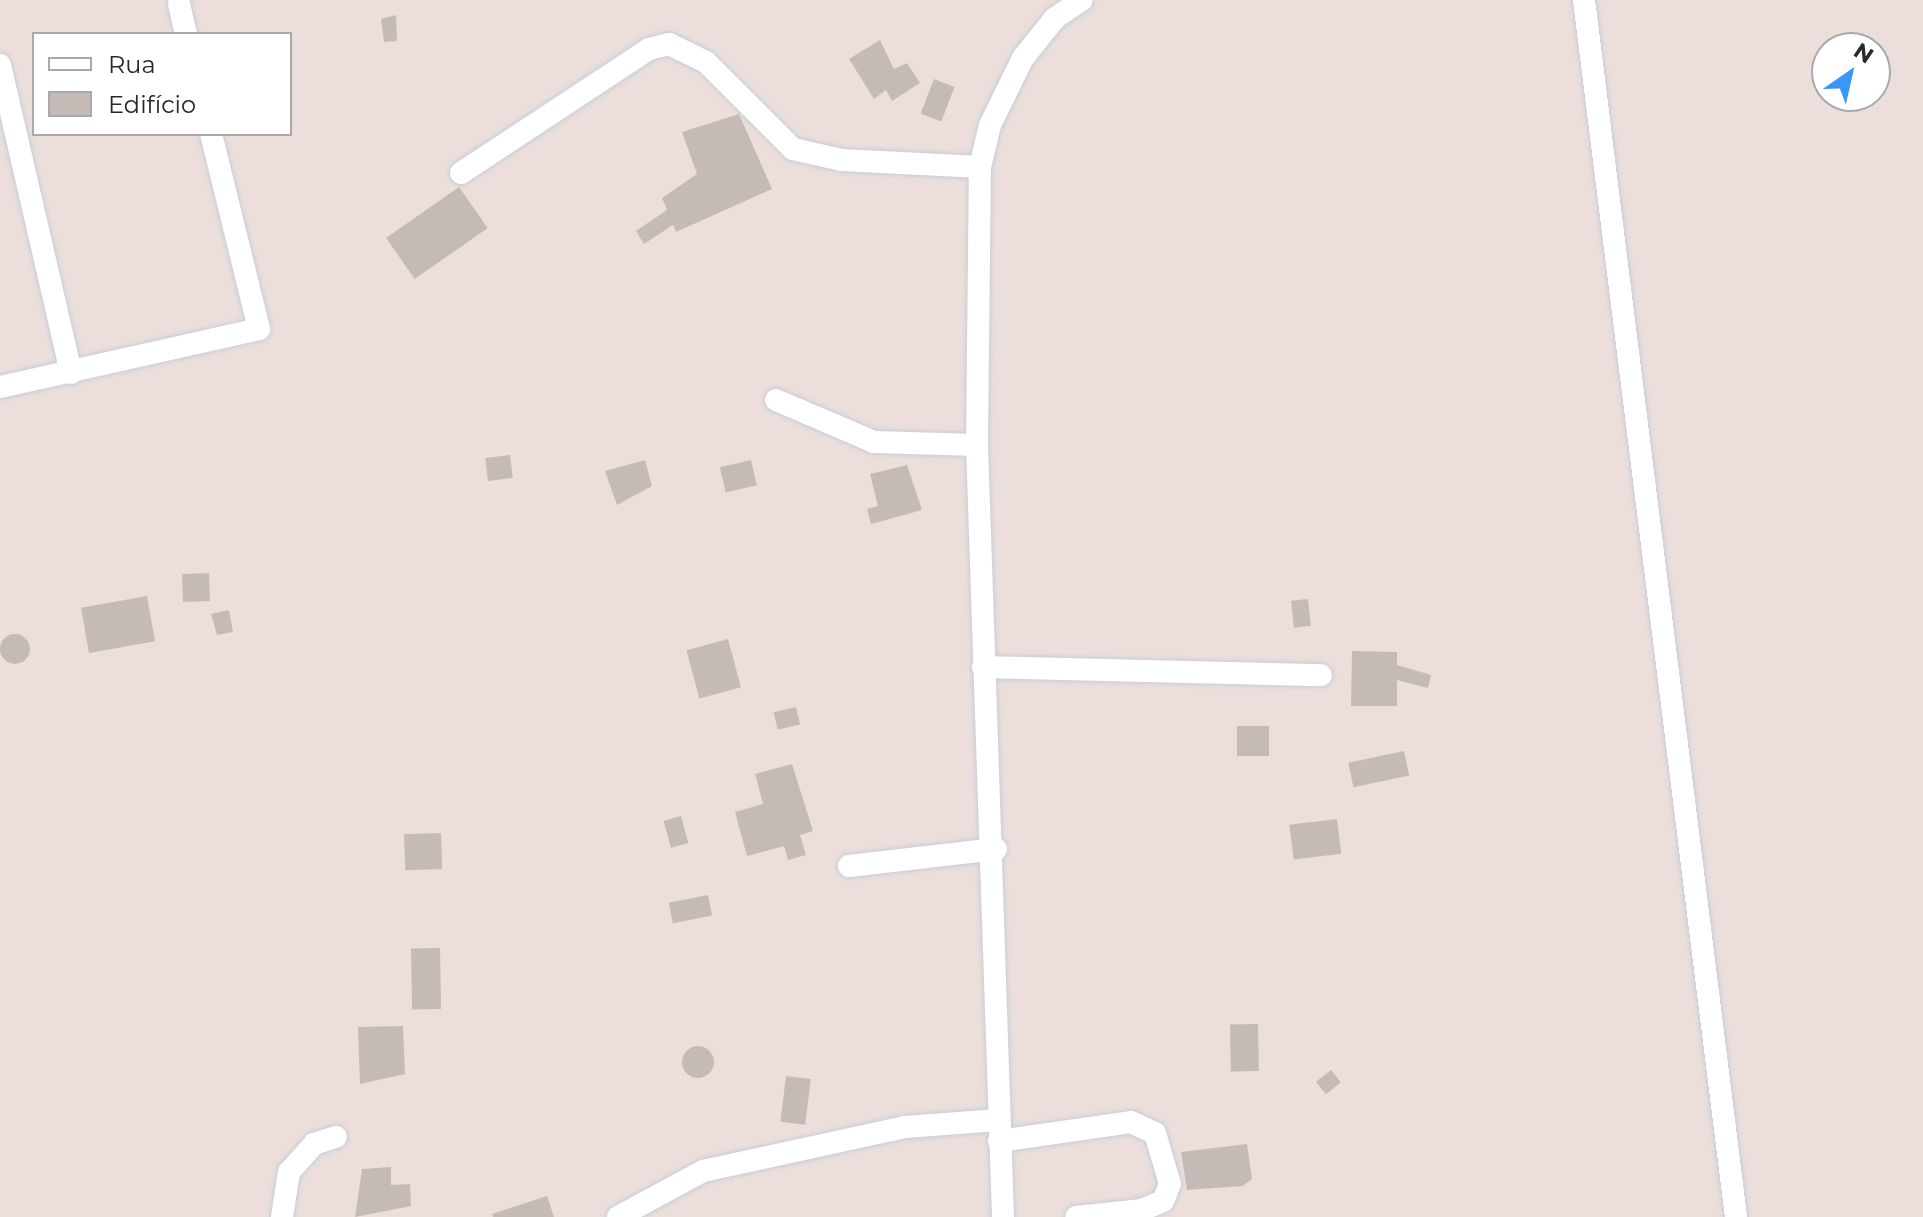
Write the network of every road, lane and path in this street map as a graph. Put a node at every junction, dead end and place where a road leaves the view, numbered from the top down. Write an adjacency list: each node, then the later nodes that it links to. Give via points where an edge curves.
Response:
1 (1082, 0): 7 (street, via 1055,18 1023,58 990,125)
2 (1584, 0): 23 (street)
3 (179, 4): 4 (street)
4 (186, 32)
5 (0, 65): 9 (street)
6 (211, 136): 9 (street, via 259,329)
7 (980, 167): 8 (street, via 842,160 793,149 706,62 669,44 649,49); 12 (street)
8 (461, 173)
9 (71, 373): 10 (street)
10 (0, 387)
11 (776, 400): 12 (street, via 874,442)
12 (977, 445): 13 (street)
13 (983, 667): 14 (street); 15 (street)
14 (1321, 675)
15 (996, 849): 16 (street); 17 (street)
16 (849, 866)
17 (999, 1131): 20 (street, via 905,1127 703,1171); 21 (street); 22 (street, via 1131,1122 1155,1133 1170,1184 1163,1201 1142,1210)
18 (336, 1137): 19 (street, via 314,1144 289,1172)
19 (282, 1217)
20 (618, 1217)
21 (1003, 1217)
22 (1076, 1217)
23 (1736, 1217)

